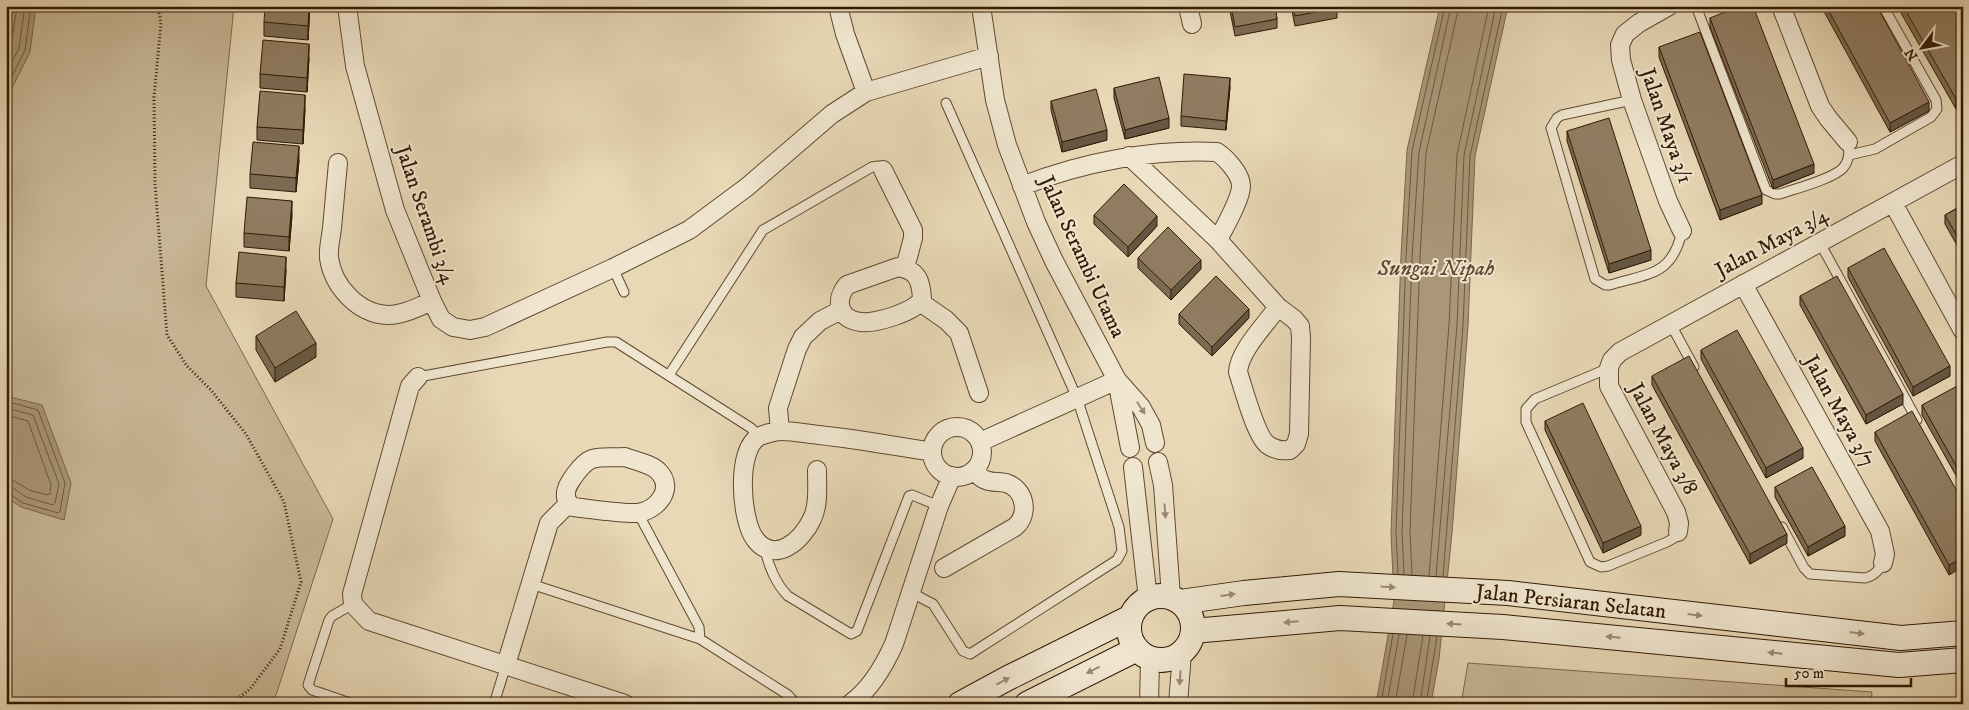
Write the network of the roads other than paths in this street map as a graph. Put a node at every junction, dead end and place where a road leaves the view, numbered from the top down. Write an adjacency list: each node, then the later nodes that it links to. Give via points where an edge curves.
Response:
1 (347, 6): 28 (street, Jalan Serambi 3/4, via 355,66 395,210)
2 (838, 6): 11 (street)
3 (981, 6): 10 (street, Jalan Serambi Utama)
4 (1188, 6): 9 (street)
5 (1669, 6): 12 (street, Jalan Maya 3/1, via 1638,23 1625,34 1620,45)
6 (1696, 6): 14 (lane, via 1766,190 1780,194 1826,178 1842,169)
7 (1781, 6): 14 (street, via 1820,106)
8 (1883, 6): 14 (lane, via 1936,100 1937,109 1931,117 1875,149)
9 (1192, 24)
10 (989, 56): 11 (street); 19 (street, Jalan Serambi Utama, via 1006,145)
11 (866, 92): 24 (street, via 832,114 689,230)
12 (1632, 100): 21 (street, Jalan Maya 3/1, via 1668,201); 21 (lane, via 1562,115 1551,128 1595,279 1604,285 1663,268 1679,246)
13 (946, 103): 40 (lane)
14 (1849, 148)
15 (1129, 156): 19 (street, via 1052,174); 22 (street); 22 (street, via 1209,151 1224,157 1240,179 1241,186)
16 (338, 163): 28 (street, Jalan Serambi 3/4, via 329,257 333,274 343,291 371,312 388,315 403,313)
17 (1963, 164): 20 (street, Jalan Maya 3/4)
18 (883, 170): 25 (street, via 913,230); 35 (lane, via 878,166 872,167 763,230)
19 (1022, 186): 38 (street, Jalan Serambi Utama, via 1054,261)
20 (1893, 203): 23 (street, Jalan Maya 3/4); 33 (street)
21 (1682, 230)
22 (1218, 240): 30 (street)
23 (1820, 243): 26 (street, Jalan Maya 3/4); 41 (lane)
24 (613, 268): 27 (lane); 28 (street, via 485,327 470,330 441,319)
25 (905, 268): 29 (street, via 920,282); 31 (street, via 898,267 847,285 839,300)
26 (1743, 284): 32 (street, Jalan Maya 3/4); 59 (street, Jalan Maya 3/7, via 1880,531 1885,554)
27 (624, 292)
28 (432, 301)
29 (920, 302): 31 (street, via 908,311 871,322 848,318); 39 (street, via 959,333)
30 (1278, 307): 30 (street, via 1300,326 1301,338 1299,434 1290,450 1281,451 1267,444 1259,430 1238,372 1238,363)
31 (841, 310): 42 (street, via 820,321 797,349 778,408)
32 (1670, 323): 34 (street, Jalan Maya 3/4, via 1620,352); 36 (lane)
33 (1963, 330)
34 (1609, 368): 57 (street, Jalan Maya 3/8, via 1609,386 1676,512); 57 (lane, via 1535,399 1526,408 1526,422 1590,562 1608,566 1667,542)
35 (669, 375): 37 (lane, via 612,341); 43 (lane, via 752,428)
36 (1699, 376)
37 (418, 377): 65 (street, via 410,386 352,594)
38 (1117, 380): 40 (street); 45 (street, Jalan Serambi Utama, one-way to 45, via 1141,407); 46 (street, Jalan Serambi Utama)
39 (979, 393)
40 (1077, 398): 44 (street); 62 (lane, via 1119,527 1122,551 1119,557 970,654 963,651 933,604)
41 (1920, 426)
42 (780, 431): 43 (street); 47 (street)
43 (759, 436): 58 (street, via 751,443 742,470 749,531)
44 (980, 442): 47 (street, via 966,428 951,428 938,436); 51 (street, via 982,455)
45 (1155, 443)
46 (1130, 448)
47 (932, 452): 52 (street, via 938,467)
48 (1158, 462): 64 (street, one-way to 64)
49 (1133, 468): 63 (street)
50 (817, 470): 58 (street, via 816,507 799,540 777,551)
51 (975, 470): 52 (street, via 960,477); 60 (street, via 987,481 1014,487 1023,500 1024,513 1015,527)
52 (952, 476): 54 (street)
53 (569, 503): 55 (street, via 573,507); 55 (street, via 565,494 584,463 592,459 625,457 658,470 665,479 665,494 659,503); 61 (street, via 549,523)
54 (938, 506): 58 (lane, via 909,496 854,634 788,596 767,561); 62 (street)
55 (638, 513): 69 (lane, via 699,627)
56 (1775, 516): 59 (lane, via 1810,574 1865,578 1872,576)
57 (1678, 532)
58 (765, 549)
59 (1883, 563)
60 (944, 568)
61 (530, 584): 69 (lane); 73 (street)
62 (910, 592): 78 (street, via 886,661)
63 (1148, 598): 64 (street, Jalan Persiaran Selatan, via 1164,596); 66 (street)
64 (1176, 600): 67 (street, via 1190,614); 68 (street, Jalan Persiaran Selatan, one-way to 68, via 1339,584 1508,593 1902,638)
65 (353, 604): 73 (street, via 369,621); 74 (lane, via 329,620 308,685 312,690)
66 (1131, 617): 70 (street, via 1130,634); 79 (street, one-way to 66)
67 (1193, 631): 71 (street); 72 (street, Jalan Persiaran Selatan, one-way to 67, via 1899,665 1503,627 1340,618)
68 (1963, 633)
69 (700, 639): 77 (lane, via 788,695)
70 (1144, 653): 71 (street, via 1166,660); 80 (street, one-way to 80); 81 (street)
71 (1182, 653): 82 (street, one-way to 82)
72 (1963, 660)
73 (506, 665): 75 (lane); 76 (street)
74 (353, 704)
75 (494, 704)
76 (625, 704)
77 (796, 704)
78 (850, 704)
79 (960, 704)
80 (1027, 704)
81 (1149, 704)
82 (1178, 704)

